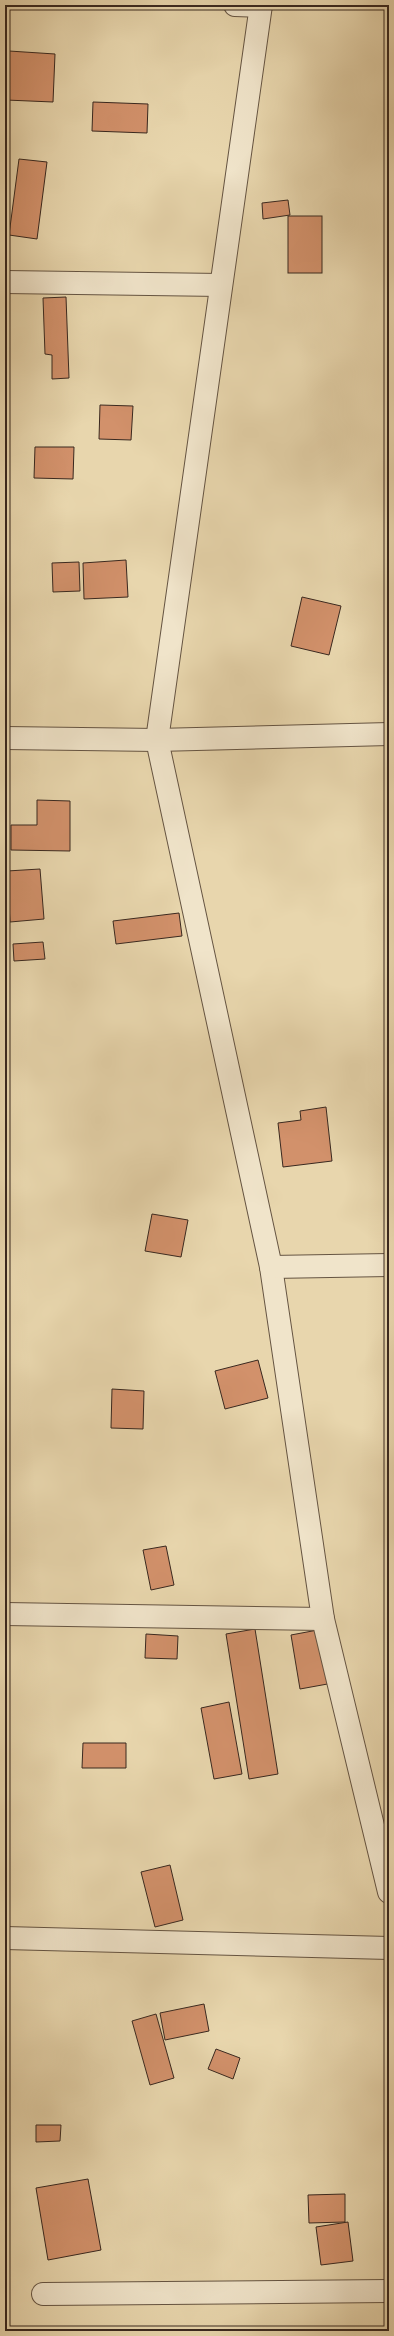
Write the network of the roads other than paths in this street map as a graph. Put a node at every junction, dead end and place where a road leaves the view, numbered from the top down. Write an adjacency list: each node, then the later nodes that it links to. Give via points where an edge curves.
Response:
1 (235, 5): 2 (street)
2 (261, 5): 4 (street)
3 (5, 282): 4 (street)
4 (221, 285): 7 (street)
5 (389, 734): 7 (street)
6 (5, 738): 7 (street)
7 (157, 740): 9 (street)
8 (389, 1265): 9 (street)
9 (271, 1267): 11 (street)
10 (5, 1614): 11 (street)
11 (323, 1619): 12 (street)
12 (389, 1892)
13 (5, 1938): 14 (street)
14 (389, 1948)
15 (389, 2291): 16 (street)
16 (43, 2294)

